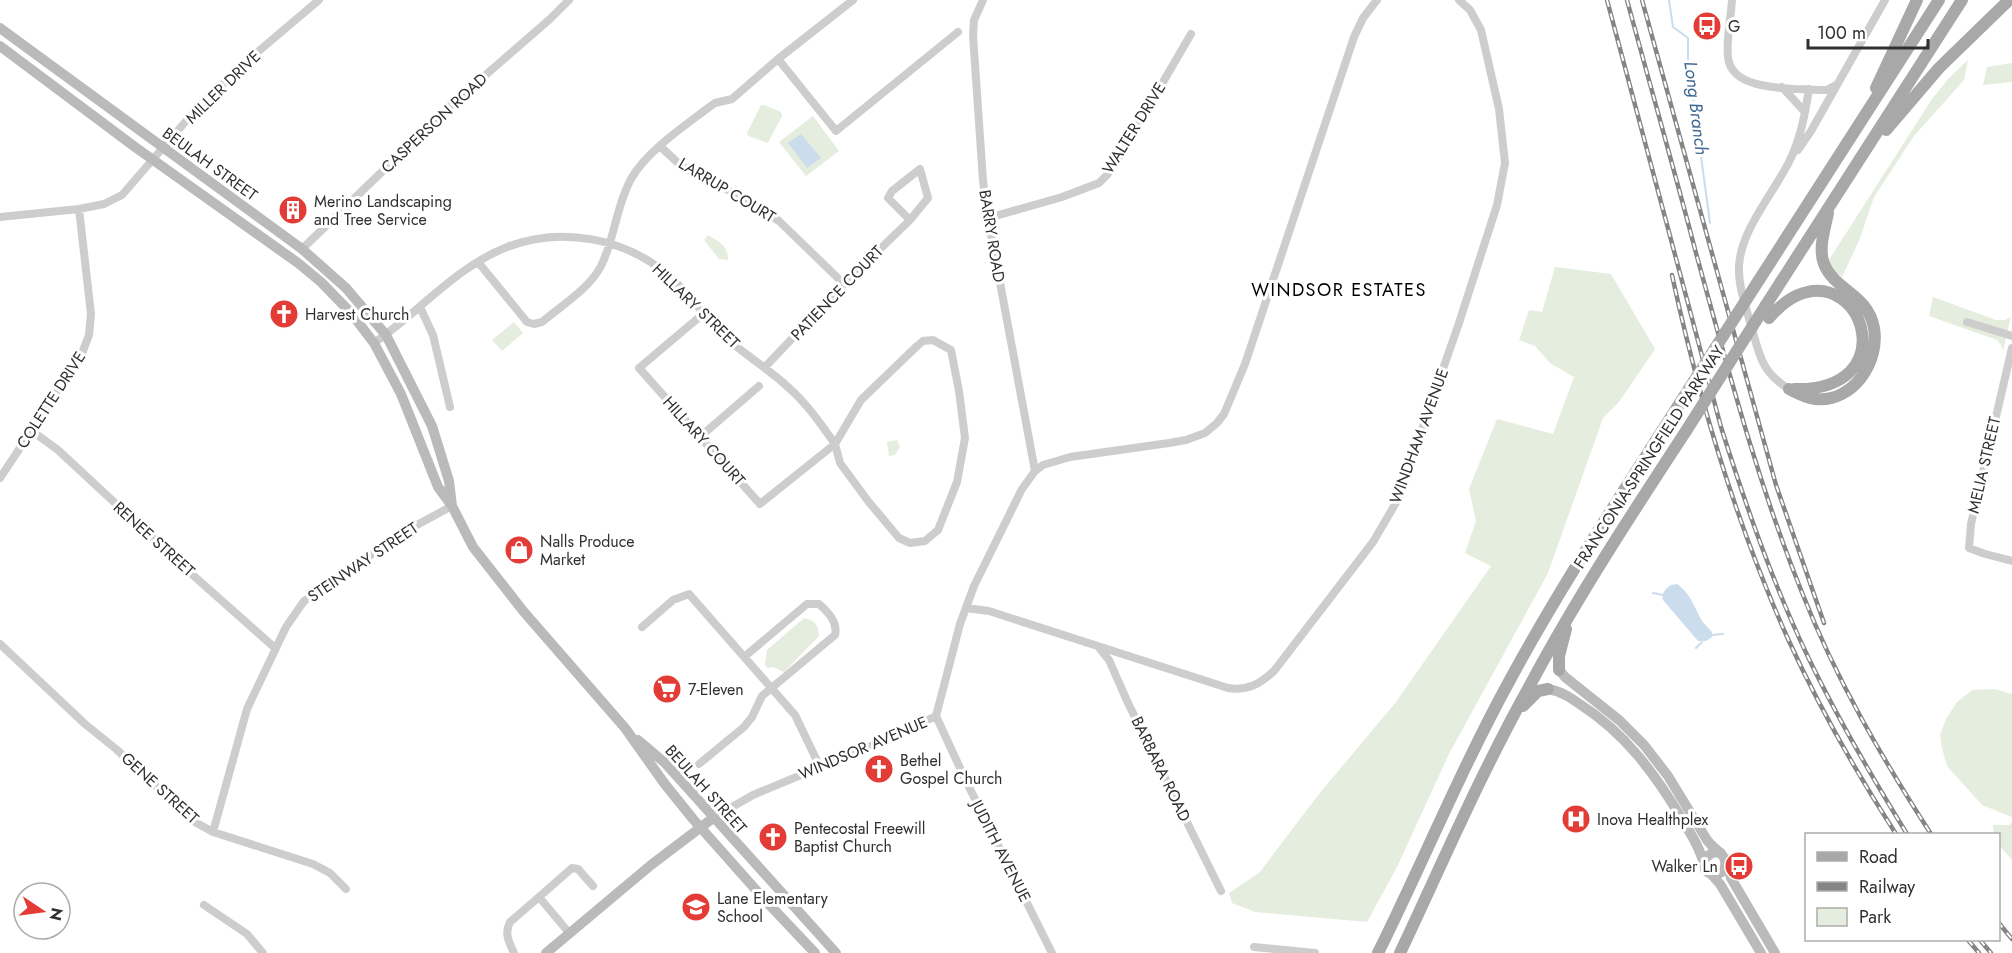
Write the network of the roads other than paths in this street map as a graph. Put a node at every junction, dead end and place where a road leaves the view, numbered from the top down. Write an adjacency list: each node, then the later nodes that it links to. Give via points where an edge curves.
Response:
1 (319, 0): 24 (street, MILLER DRIVE, via 200,105)
2 (569, 0): 34 (street, CASPERSON ROAD, via 451,105)
3 (853, 0): 17 (street)
4 (983, 0): 31 (street, BARRY ROAD, via 974,20 973,44)
5 (1377, 0): 52 (street, via 1354,37 1245,364 1221,419 1205,433 1186,440 1070,457)
6 (1459, 0): 61 (street, WINDHAM AVENUE, via 1477,22 1486,47 1503,136 1504,172 1462,315 1390,515 1274,671 1254,687 1218,686)
7 (1732, 0): 19 (street, via 1727,54 1731,67 1750,83)
8 (1885, 0): 18 (street)
9 (1917, 0): 22 (main road)
10 (1938, 0): 22 (main road, FRANCONIA-SPRINGFIELD PARKWAY)
11 (1962, 0): 27 (main road)
12 (2009, 0): 27 (main road, via 1939,68)
13 (0, 28): 24 (main road, BEULAH STREET)
14 (958, 32): 17 (street, via 836,131)
15 (1191, 33): 31 (street, WALTER DRIVE, via 1124,149 1099,183)
16 (0, 46): 25 (main road, BEULAH STREET)
17 (778, 59): 23 (street, via 732,99 715,103)
18 (1838, 84): 20 (street, via 1827,90); 26 (street)
19 (1780, 86): 20 (street); 21 (street)
20 (1809, 89): 21 (street)
21 (1805, 112): 26 (street)
22 (1864, 117): 92 (main road, FRANCONIA-SPRINGFIELD PARKWAY, bridge, via 1569,578 1519,663)
23 (661, 147): 33 (street, via 630,180); 36 (street, LARRUP COURT, via 695,174 779,221)
24 (163, 148): 25 (street, MILLER DRIVE); 34 (main road, BEULAH STREET)
25 (153, 159): 29 (street, MILLER DRIVE, via 122,195); 43 (main road, BEULAH STREET, via 321,282)
26 (1790, 161): 47 (street, via 1746,238 1739,271 1762,361 1772,377)
27 (1850, 175): 28 (main road)
28 (1829, 207): 38 (main road); 47 (main road, via 1822,259 1829,274 1857,297 1869,313 1875,332 1874,352 1863,376 1843,393 1814,399)
29 (79, 209): 30 (street, MILLER DRIVE); 49 (street, COLETTE DRIVE, via 91,314 89,335 81,356)
30 (0, 218)
31 (988, 218): 52 (street, BARRY ROAD)
32 (910, 220): 32 (street, PATIENCE COURT, via 928,198 920,169 888,198); 36 (street, PATIENCE COURT)
33 (609, 244): 35 (street, HILLARY STREET, via 574,237 545,238 505,248); 35 (street, via 589,284 542,322 534,324 527,322); 39 (street, HILLARY STREET, via 655,265)
34 (302, 249): 41 (main road, BEULAH STREET, via 346,288)
35 (478, 262): 37 (street, HILLARY STREET)
36 (844, 284): 45 (street, PATIENCE COURT)
37 (420, 307): 41 (street, HILLARY STREET); 48 (street, via 433,335)
38 (1767, 311): 47 (main road, via 1799,294 1825,292 1848,304 1862,330 1861,351 1847,375 1824,387); 57 (main road, FRANCONIA-SPRINGFIELD PARKWAY, bridge, via 1739,347)
39 (704, 314): 45 (street, HILLARY STREET, via 736,346); 50 (street, HILLARY COURT, via 639,368)
40 (1967, 322): 42 (street)
41 (386, 334): 43 (street, HILLARY STREET); 54 (main road, BEULAH STREET, via 432,426 449,481)
42 (2012, 336)
43 (374, 343): 54 (main road, BEULAH STREET, via 401,394 438,487)
44 (2012, 348): 55 (street, MELIA STREET, via 1971,524 1969,548)
45 (765, 367): 51 (street, HILLARY STREET, via 805,404)
46 (759, 386): 50 (street)
47 (1789, 389)
48 (450, 407)
49 (32, 431): 53 (street, COLETTE DRIVE); 60 (street, RENEE STREET, via 58,450)
50 (701, 436): 51 (street, HILLARY COURT, via 760,504)
51 (836, 444): 51 (street, HILLARY STREET, via 861,400 923,341 933,340 951,350 965,438 957,482 938,530 925,541 910,543 899,538 840,463)
52 (1035, 471): 56 (street, WINDSOR AVENUE, via 992,547)
53 (0, 478)
54 (452, 506): 60 (street, STEINWAY STREET, via 404,532 304,601); 68 (main road, BEULAH STREET, via 473,547 497,578)
55 (2012, 561)
56 (966, 608): 61 (street, WINDHAM AVENUE, via 989,611); 67 (street, WINDSOR AVENUE)
57 (1570, 613): 63 (main road); 66 (main road, FRANCONIA-SPRINGFIELD PARKWAY)
58 (642, 627): 62 (street, via 673,600 689,594)
59 (0, 644): 73 (street, GENE STREET, via 177,807)
60 (275, 648): 73 (street, STEINWAY STREET, via 242,723)
61 (1100, 648): 79 (street, BARBARA ROAD)
62 (744, 657): 65 (street); 65 (street, via 807,604 819,604 828,613 835,622 835,635)
63 (1559, 670): 74 (main road, via 1644,745 1707,840)
64 (1548, 689): 66 (main road, via 1538,691); 75 (main road, via 1586,707 1635,752 1670,800)
65 (771, 690): 69 (street, via 762,696 744,727); 70 (street, via 795,715)
66 (1513, 715): 93 (main road, FRANCONIA-SPRINGFIELD PARKWAY)
67 (936, 716): 70 (street, WINDSOR AVENUE); 90 (street, JUDITH AVENUE)
68 (625, 728): 71 (main road, BEULAH STREET, via 665,763); 72 (main road, BEULAH STREET)
69 (699, 764)
70 (820, 766): 71 (street, WINDSOR AVENUE, via 753,795)
71 (713, 818): 72 (main road); 89 (main road, BEULAH STREET)
72 (700, 827): 82 (main road); 88 (main road, BEULAH STREET)
73 (213, 832): 78 (street, GENE STREET, via 313,864 330,873)
74 (1724, 858): 75 (main road, via 1710,853); 76 (main road, via 1721,873); 95 (main road, via 1731,878)
75 (1704, 864): 76 (main road)
76 (1711, 874): 94 (main road)
77 (593, 885): 80 (street, via 572,868)
78 (345, 889)
79 (1221, 891)
80 (539, 897): 82 (street); 86 (street, via 507,928)
81 (204, 905): 85 (street, via 247,934)
82 (570, 934): 87 (main road)
83 (1254, 947): 84 (street)
84 (1285, 952): 91 (street)
85 (263, 953)
86 (514, 953)
87 (546, 953)
88 (815, 953)
89 (836, 953)
90 (1052, 953)
91 (1315, 953)
92 (1378, 953)
93 (1400, 953)
94 (1761, 953)
95 (1775, 953)

